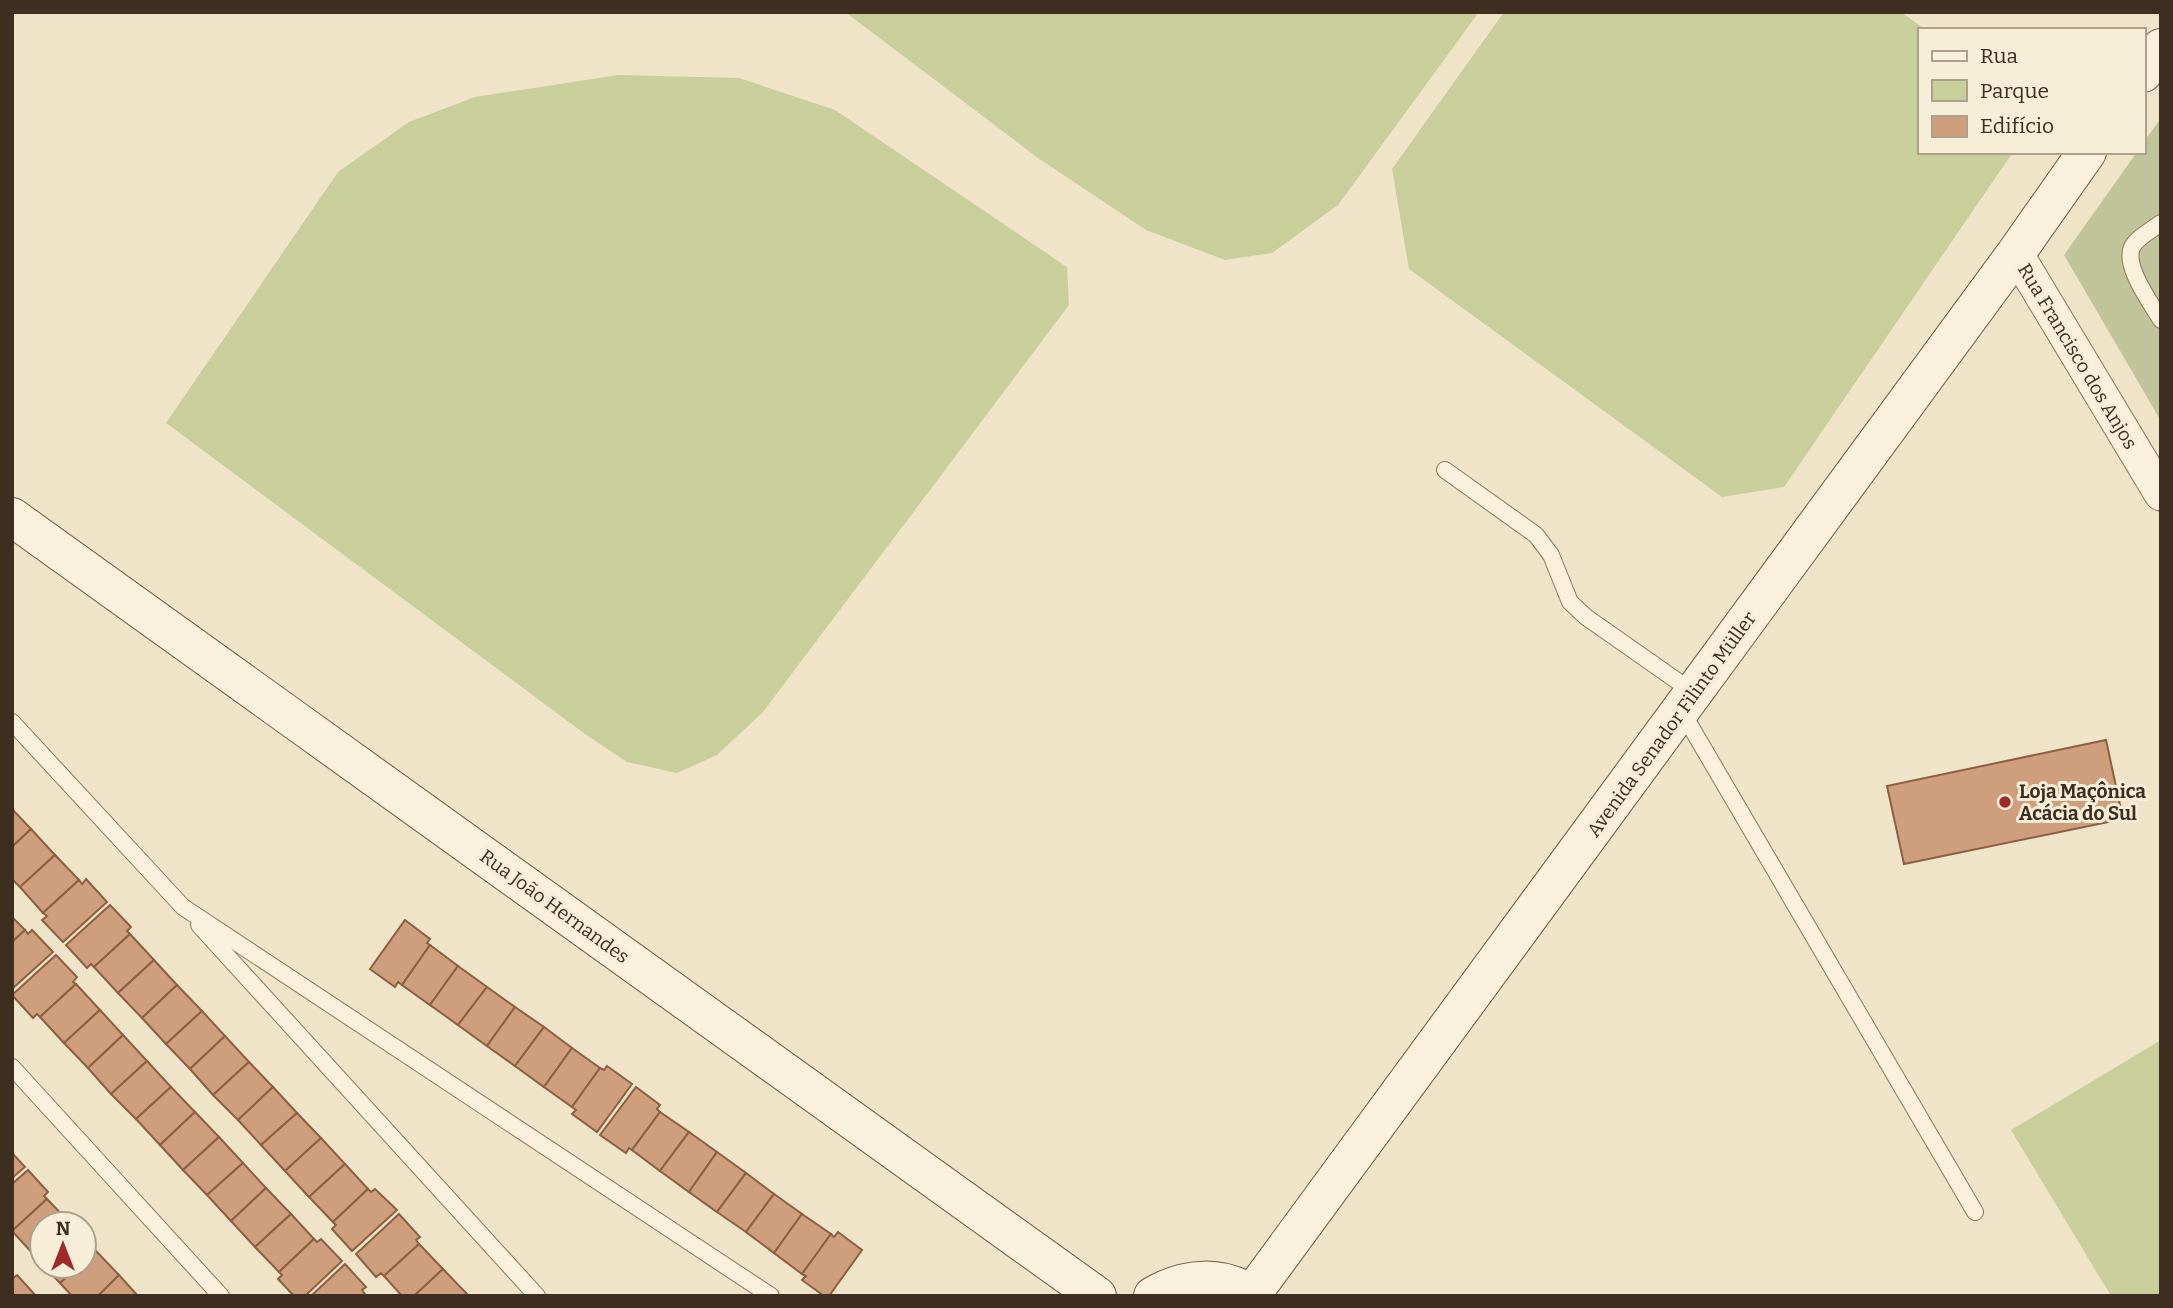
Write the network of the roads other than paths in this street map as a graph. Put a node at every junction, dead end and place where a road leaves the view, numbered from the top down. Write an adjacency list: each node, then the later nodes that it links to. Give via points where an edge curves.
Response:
1 (2161, 48): 2 (street)
2 (2145, 70)
3 (2086, 154): 5 (street, Avenida Senador Filinto Müller)
4 (2161, 223): 6 (lane, via 2133,244 2129,258)
5 (2016, 253): 8 (street, Rua Francisco dos Anjos); 10 (street, Avenida Senador Filinto Müller)
6 (2161, 320)
7 (1445, 470): 10 (lane, via 1536,535 1551,555 1570,602)
8 (2161, 494)
9 (12, 517): 19 (street, Rua João Hernandes)
10 (1687, 702): 14 (lane); 15 (street, Avenida Senador Filinto Müller)
11 (12, 722): 12 (lane)
12 (183, 907): 17 (lane); 18 (lane)
13 (12, 1067): 16 (lane)
14 (1975, 1212)
15 (1253, 1295): 20 (street, via 1226,1282 1198,1279 1171,1285)
16 (221, 1296)
17 (537, 1296)
18 (771, 1296)
19 (1097, 1296)
20 (1153, 1296)

